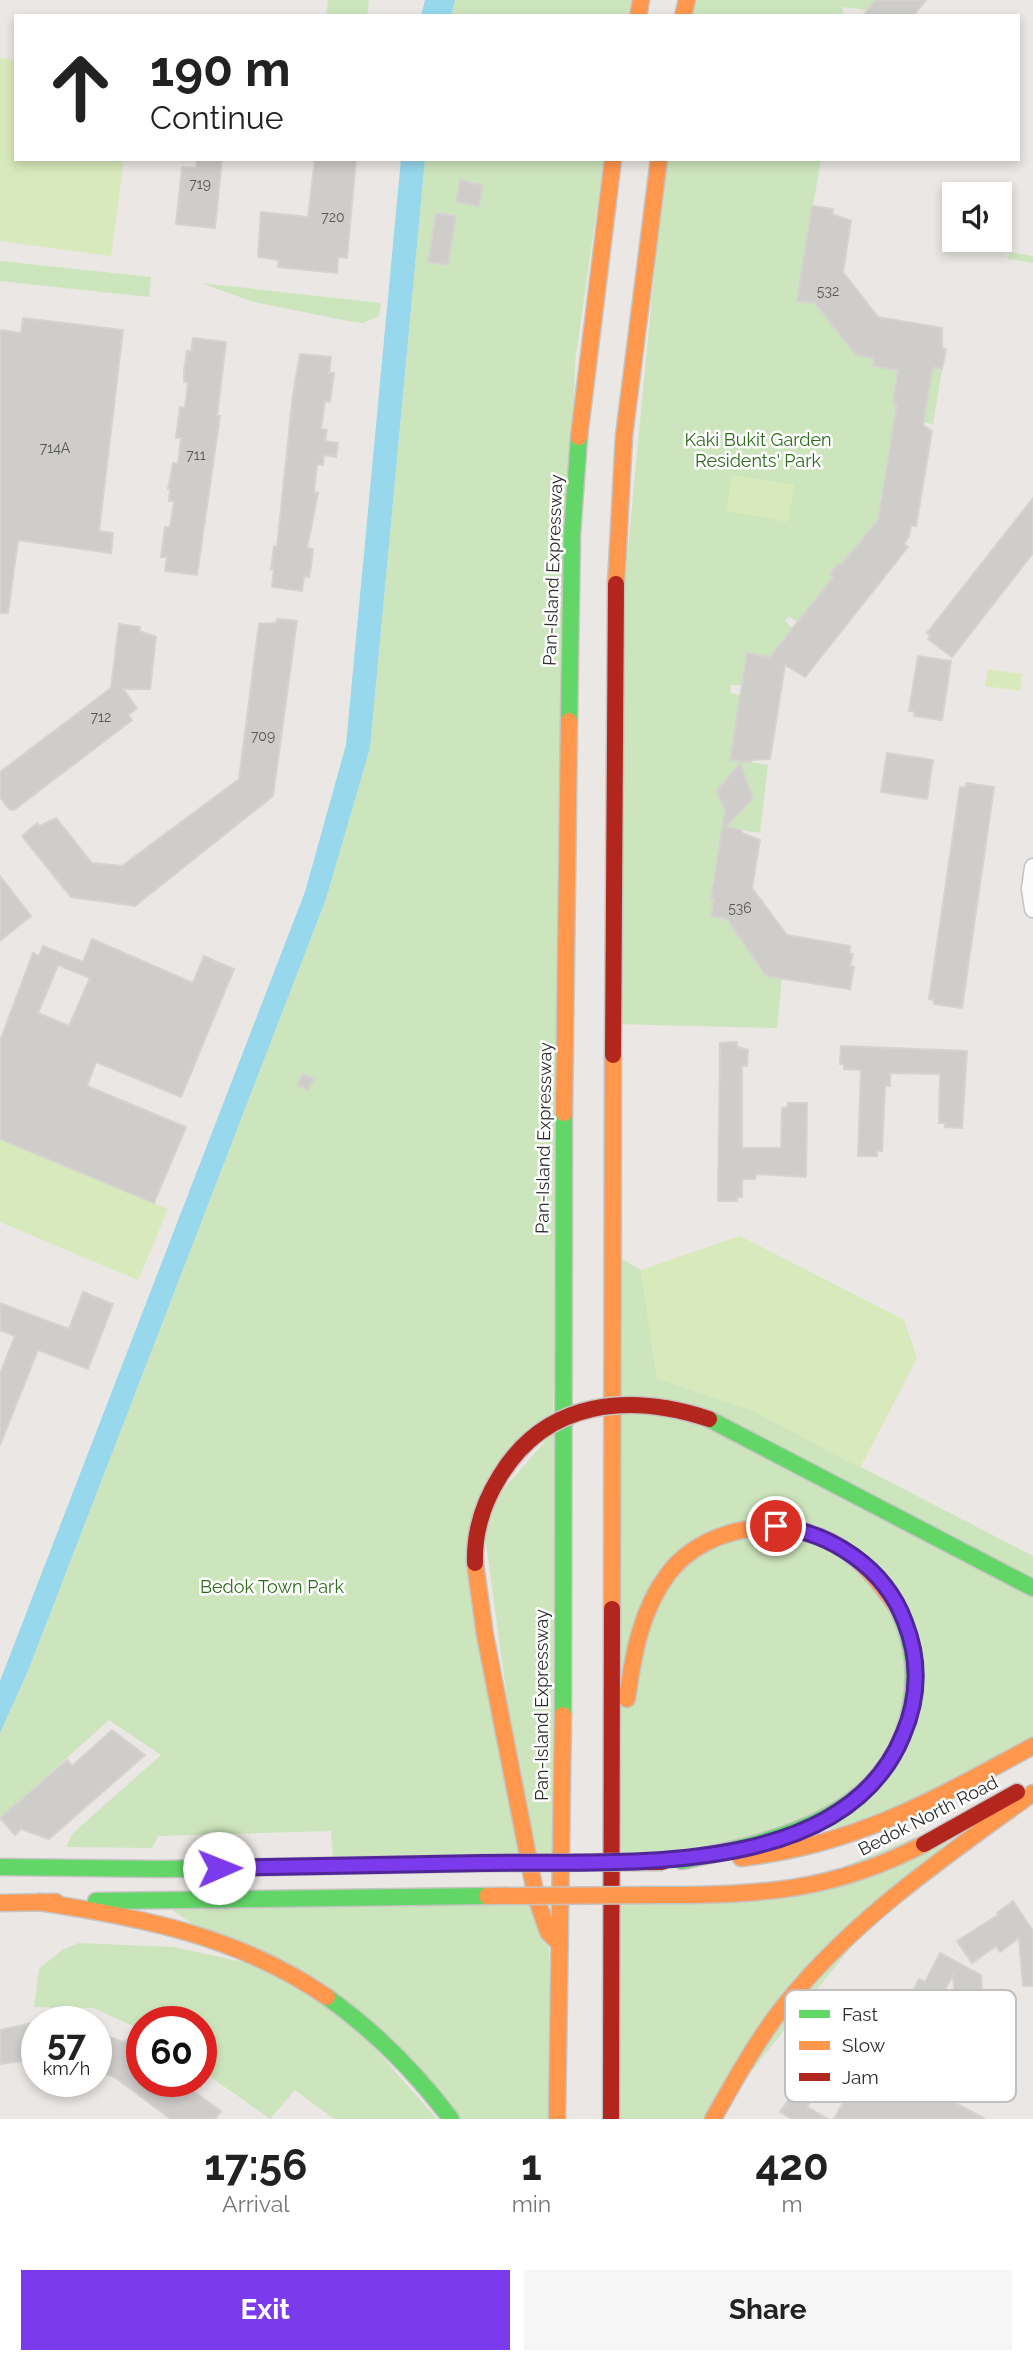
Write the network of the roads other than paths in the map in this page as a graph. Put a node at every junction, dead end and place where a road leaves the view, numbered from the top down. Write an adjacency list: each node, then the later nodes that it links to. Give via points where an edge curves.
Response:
1 (613, 161): 14 (main road, Pan-Island Expressway, via 582,399 571,561)
2 (659, 161): 9 (main road, via 624,436 614,624)
3 (1033, 867): 4 (street)
4 (1033, 909)
5 (1033, 1588): 14 (main road, bridge, via 709,1419 664,1404 623,1402 586,1408 555,1422 521,1448 500,1474 481,1514 475,1563 536,1897 548,1932)
6 (1033, 1746): 10 (main road, Bedok North Road, via 896,1819 845,1840 787,1853)
7 (1033, 1784): 12 (main road, Bedok North Road, bridge, via 907,1852 841,1879 765,1892)
8 (1033, 1793): 15 (main road, via 904,1886)
9 (611, 1817): 10 (main road, via 636,1638 650,1604 673,1568 705,1543 757,1526 800,1531 844,1549 869,1568 892,1597 911,1640 915,1692 894,1755 866,1791 822,1821 768,1841); 19 (main road)
10 (682, 1861): 11 (main road, Bedok North Road, bridge)
11 (0, 1867)
12 (39, 1902): 13 (main road, Bedok North Road); 17 (main road, via 160,1923 272,1963 323,1993 375,2034)
13 (0, 1903)
14 (560, 1944): 18 (main road, Pan-Island Expressway)
15 (797, 1990)
16 (785, 2003): 20 (main road, via 735,2074)
17 (451, 2119)
18 (557, 2119)
19 (611, 2119)
20 (713, 2119)

